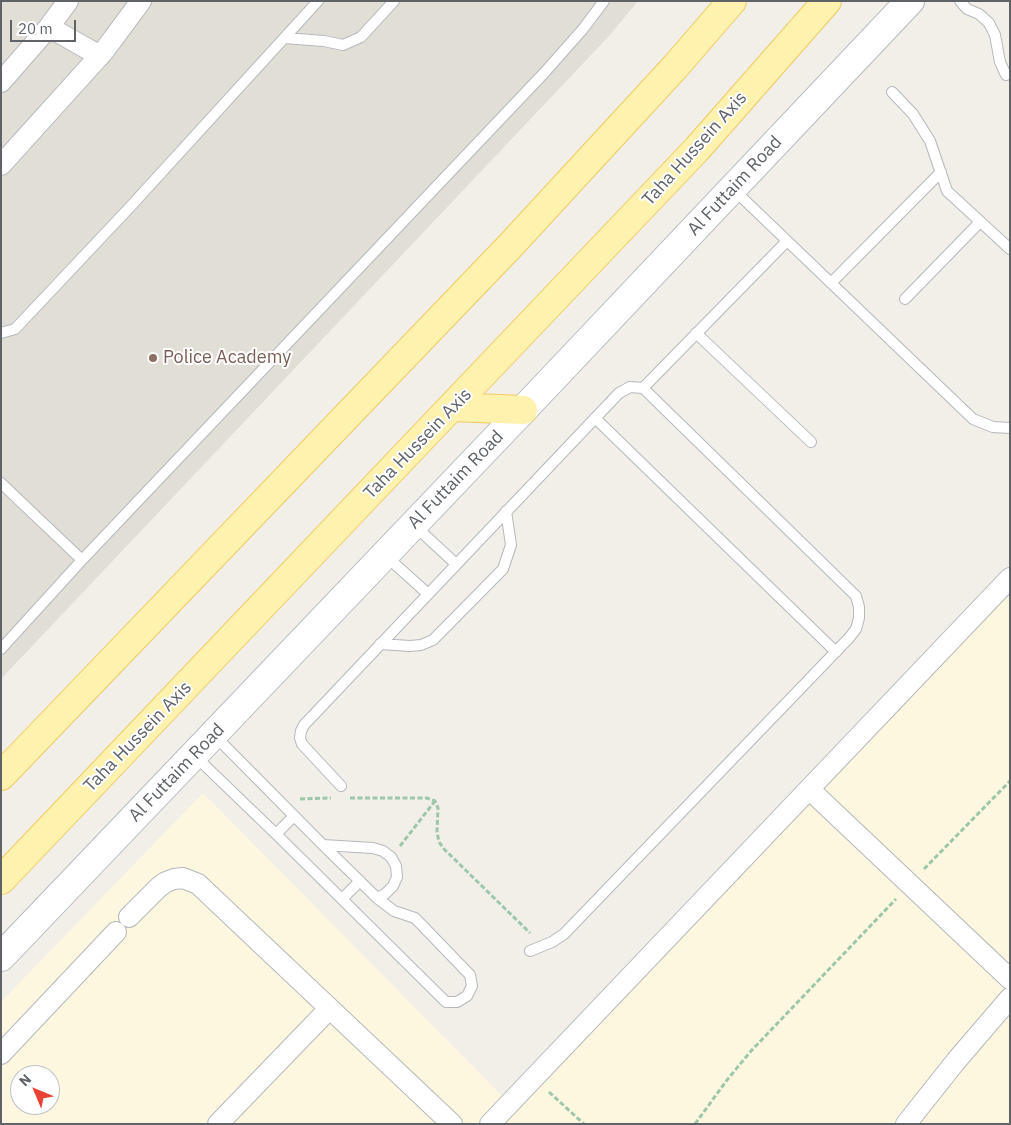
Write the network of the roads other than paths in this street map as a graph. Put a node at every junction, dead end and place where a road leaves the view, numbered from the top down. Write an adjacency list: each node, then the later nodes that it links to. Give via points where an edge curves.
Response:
1 (68, 1): 10 (street)
2 (141, 1): 12 (street)
3 (318, 1): 11 (lane)
4 (394, 1): 11 (lane, via 361,37 343,45)
5 (604, 1): 36 (lane, via 546,72)
6 (732, 1): 45 (main road, via 676,67 517,240)
7 (827, 1): 27 (main road, Taha Hussein Axis, via 697,149)
8 (910, 1): 18 (street, Al Futtaim Road)
9 (960, 1): 13 (lane, via 989,23)
10 (48, 27): 12 (street); 14 (street)
11 (284, 38): 24 (lane, via 15,329)
12 (100, 56): 16 (street)
13 (1006, 75)
14 (1, 82)
15 (892, 92): 17 (lane, via 913,114 930,141)
16 (1, 165)
17 (941, 172): 19 (lane, via 947,191); 22 (lane)
18 (733, 189): 20 (lane); 28 (street, Al Futtaim Road)
19 (980, 222): 21 (lane); 23 (lane)
20 (787, 241): 22 (lane); 25 (lane)
21 (1010, 249)
22 (831, 282): 30 (lane, via 973,419 992,427)
23 (905, 299)
24 (1, 333)
25 (696, 333): 26 (lane); 31 (lane)
26 (643, 388): 29 (lane, via 630,387 619,393); 42 (lane, via 856,596 859,607 856,629)
27 (453, 407): 28 (main road); 51 (main road, Taha Hussein Axis)
28 (523, 410): 34 (street, Al Futtaim Road)
29 (594, 418): 33 (lane); 42 (lane)
30 (1010, 428)
31 (811, 442)
32 (1, 483): 36 (lane)
33 (506, 511): 37 (lane); 40 (lane, via 510,545 503,569 433,640 410,646)
34 (413, 524): 35 (street, Al Futtaim Road); 37 (lane)
35 (385, 554): 39 (lane); 43 (street, Al Futtaim Road)
36 (82, 560): 41 (lane)
37 (456, 564): 39 (lane)
38 (1010, 578): 47 (street)
39 (428, 594): 40 (lane)
40 (380, 644): 46 (lane, via 301,731 302,744)
41 (1, 649)
42 (836, 652): 57 (lane, via 564,934)
43 (214, 734): 44 (street, Al Futtaim Road); 48 (lane)
44 (194, 755): 49 (lane); 58 (street, Al Futtaim Road)
45 (1, 776)
46 (341, 786)
47 (809, 790): 59 (street); 65 (street)
48 (294, 816): 49 (lane); 50 (lane)
49 (276, 834): 54 (lane)
50 (323, 845): 52 (lane); 53 (lane, via 373,848 391,857 396,866 393,886)
51 (1, 880)
52 (360, 881): 53 (lane); 54 (lane)
53 (377, 898): 54 (lane, via 394,911 415,918 470,975 472,986 467,996 457,1002 446,1002)
54 (342, 899)
55 (129, 917): 61 (street, via 159,886 174,879 191,880)
56 (116, 932): 62 (street)
57 (530, 951)
58 (1, 957)
59 (1010, 979)
60 (1010, 998): 66 (street)
61 (329, 1009): 63 (street); 64 (street)
62 (1, 1054)
63 (218, 1124)
64 (452, 1124)
65 (490, 1124)
66 (906, 1124)

